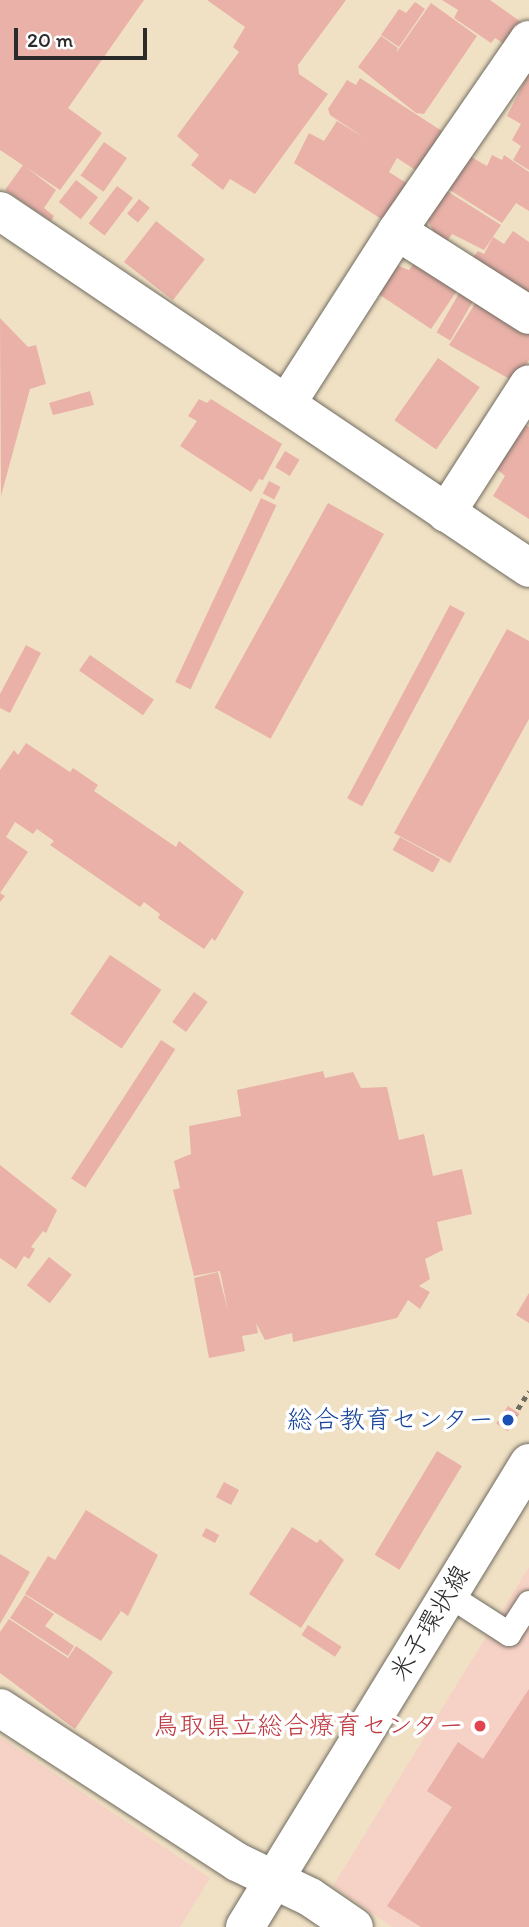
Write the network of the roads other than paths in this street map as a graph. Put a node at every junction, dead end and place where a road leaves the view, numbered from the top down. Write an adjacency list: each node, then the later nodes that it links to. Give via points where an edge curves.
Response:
1 (529, 40): 3 (street)
2 (0, 211): 6 (street)
3 (397, 231): 4 (street); 6 (street)
4 (529, 315)
5 (529, 384): 7 (street)
6 (286, 403): 7 (street)
7 (446, 513): 8 (street)
8 (529, 568)
9 (529, 1463): 10 (street, 米子環状線)
10 (447, 1594): 11 (lane, via 509,1634); 13 (street, 米子環状線)
11 (529, 1603)
12 (0, 1708): 13 (street)
13 (273, 1881): 14 (street, 米子環状線); 15 (street)
14 (245, 1927)
15 (354, 1927)

